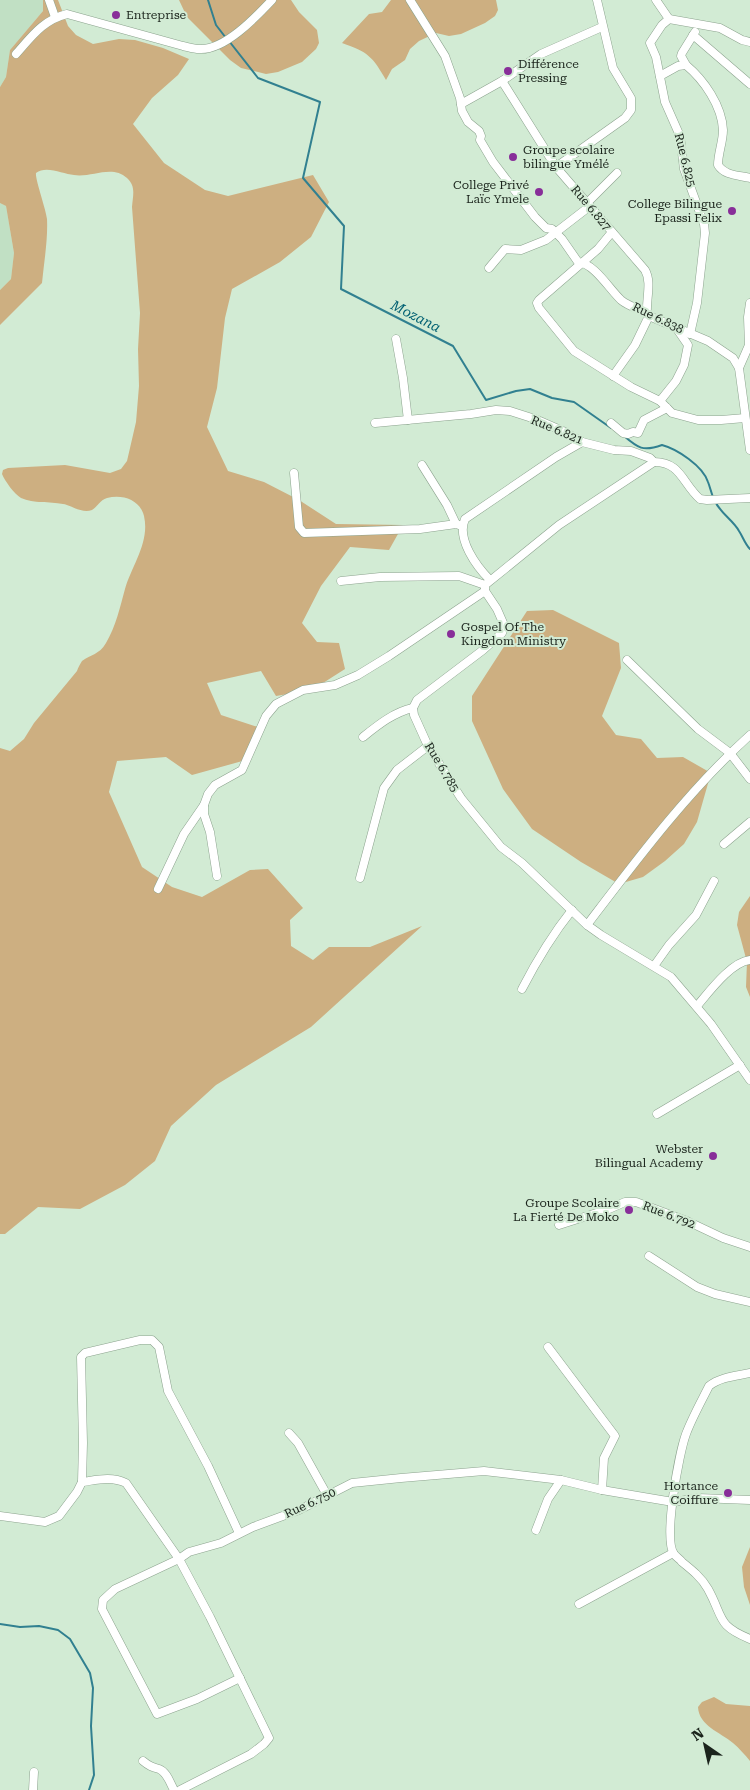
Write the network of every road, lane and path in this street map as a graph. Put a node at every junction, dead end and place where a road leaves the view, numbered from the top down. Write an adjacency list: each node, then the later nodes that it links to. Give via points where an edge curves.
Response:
1 (49, 0): 6 (street)
2 (272, 0): 6 (street, via 249,24 226,40 200,50 67,14)
3 (410, 0): 17 (street, Rue 6.838, via 444,56)
4 (597, 0): 9 (street)
5 (656, 0): 7 (street)
6 (55, 17): 12 (street)
7 (669, 19): 8 (street); 14 (street, Rue 6.825, via 650,42)
8 (700, 25): 10 (street); 11 (street, via 720,28)
9 (602, 27): 15 (street, via 541,54); 18 (street, via 613,68 631,98 631,110 625,118)
10 (693, 35): 13 (street, via 681,56); 16 (street)
11 (750, 42)
12 (16, 54)
13 (686, 65): 14 (street); 20 (street, via 705,85 718,111 723,128 718,166 729,174)
14 (660, 76): 29 (street, Rue 6.825, via 665,102 680,136 684,169 704,224 697,303)
15 (502, 81): 17 (street); 18 (street, Rue 6.827)
16 (750, 84)
17 (461, 104): 23 (street, Rue 6.838, via 468,122 479,131 480,140 493,162 535,217)
18 (556, 167): 21 (street, Rue 6.827)
19 (617, 172): 21 (street)
20 (750, 178)
21 (588, 204): 22 (street, Rue 6.827); 23 (street)
22 (612, 232): 24 (street); 27 (street, Rue 6.827, via 648,274)
23 (556, 233): 24 (street, Rue 6.838, via 578,262); 25 (street, via 521,250 505,249)
24 (582, 262): 27 (street, Rue 6.838, via 601,276 621,300); 33 (street, via 537,303 574,351)
25 (489, 268)
26 (750, 303): 31 (street)
27 (648, 314): 28 (street, Rue 6.838); 33 (street, via 635,345)
28 (678, 329): 29 (street, Rue 6.838); 34 (street, via 688,345 684,365)
29 (690, 334): 32 (street, Rue 6.838, via 718,347 733,358)
30 (396, 339): 37 (street)
31 (750, 345): 32 (street)
32 (739, 368): 36 (street)
33 (613, 376): 34 (street)
34 (660, 401): 35 (street)
35 (667, 408): 36 (street, via 678,416 704,421); 39 (street, via 642,421 637,433 623,433)
36 (745, 418): 41 (street)
37 (408, 420): 38 (street, Rue 6.821); 40 (street, Rue 6.821, via 510,411 542,422)
38 (376, 423)
39 (611, 423)
40 (582, 442): 42 (street, Rue 6.821, via 631,451); 46 (street)
41 (750, 450)
42 (654, 462): 45 (street, Rue 6.821, via 665,462 675,467 700,499); 48 (street, via 559,525)
43 (422, 465): 46 (street)
44 (294, 473): 46 (street, via 299,527 304,533)
45 (750, 498)
46 (459, 525): 48 (street)
47 (340, 580): 48 (street, via 459,576)
48 (487, 585): 50 (street, via 504,625 502,632 417,700); 56 (street, via 358,675 335,685 303,690 276,704 266,716 242,770 215,785)
49 (627, 660): 54 (street, via 698,729)
50 (413, 708): 52 (street, via 377,725); 53 (street, Rue 6.785)
51 (750, 735): 54 (street)
52 (363, 737)
53 (428, 746): 60 (street, via 397,770 384,788); 63 (street, Rue 6.785, via 461,798 501,847)
54 (730, 753): 55 (street); 64 (street, via 684,801)
55 (750, 780)
56 (204, 805): 59 (street); 62 (street, via 184,834)
57 (750, 822): 58 (street)
58 (724, 844)
59 (217, 876)
60 (360, 878)
61 (714, 881): 66 (street, via 696,915)
62 (158, 889)
63 (572, 910): 64 (street, Rue 6.785); 67 (street, via 541,952)
64 (587, 925): 66 (street, Rue 6.785)
65 (750, 960): 68 (street, via 730,971)
66 (654, 966): 68 (street, Rue 6.785, via 672,977)
67 (522, 989)
68 (697, 1006): 69 (street, Rue 6.785)
69 (740, 1065): 70 (street, Rue 6.785); 71 (street)
70 (750, 1080)
71 (657, 1114)
72 (559, 1226): 73 (street, Rue 6.792, via 625,1202 636,1202)
73 (750, 1247)
74 (649, 1256): 75 (street, via 697,1287)
75 (750, 1302)
76 (548, 1347): 81 (street, via 616,1436 604,1458)
77 (750, 1373): 84 (street, via 709,1386 685,1436)
78 (290, 1433): 82 (street)
79 (561, 1480): 81 (street, Rue 6.750); 82 (street, Rue 6.750, via 471,1472 352,1483); 86 (street, via 548,1499)
80 (82, 1482): 85 (street, via 59,1516 45,1522); 87 (street, via 81,1357 84,1353 152,1340 158,1347 168,1391); 89 (street, via 117,1479 126,1483)
81 (602, 1490): 84 (street, Rue 6.750)
82 (327, 1495): 87 (street, Rue 6.750, via 299,1510)
83 (750, 1500): 84 (street, Rue 6.750, via 698,1498)
84 (673, 1502): 88 (street, via 670,1536)
85 (0, 1516)
86 (536, 1530)
87 (239, 1533): 89 (street, Rue 6.750)
88 (673, 1553): 90 (street); 91 (street, via 697,1574 708,1589 722,1622 734,1632)
89 (179, 1559): 92 (street); 92 (street, Rue 6.750, via 115,1589 103,1600 102,1609 136,1676 157,1714)
90 (579, 1604)
91 (750, 1638)
92 (240, 1678): 97 (street, via 269,1738 251,1754)
93 (143, 1761): 96 (street, via 166,1775)
94 (34, 1772): 95 (street)
95 (32, 1790)
96 (174, 1790)
97 (180, 1790)

